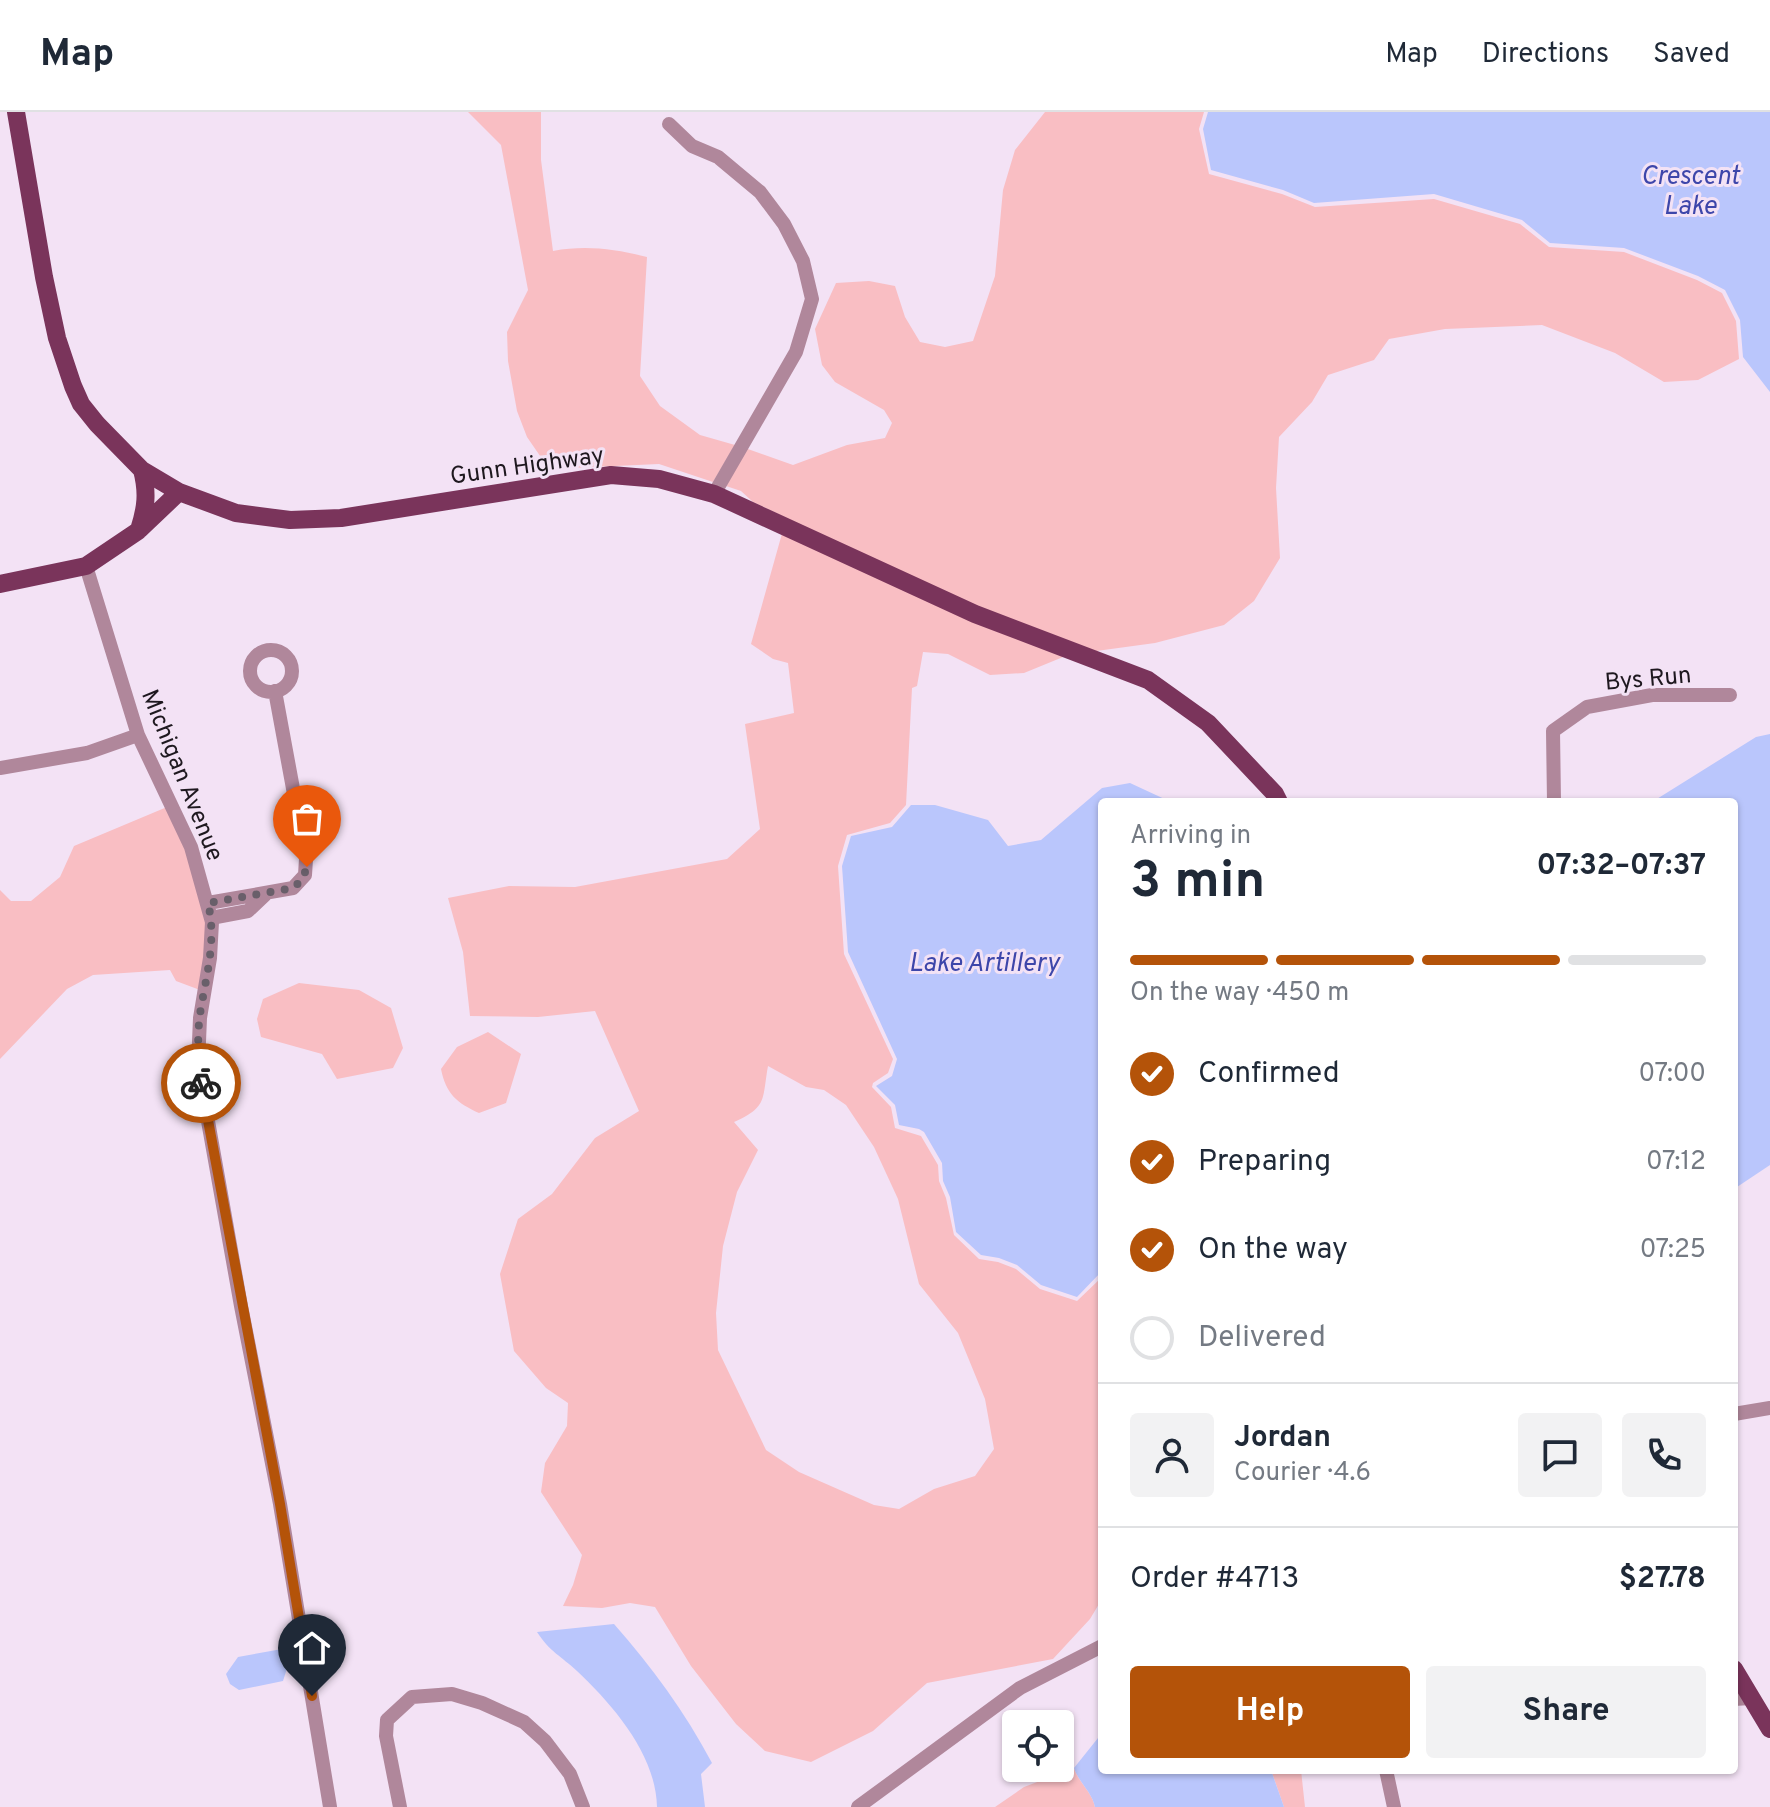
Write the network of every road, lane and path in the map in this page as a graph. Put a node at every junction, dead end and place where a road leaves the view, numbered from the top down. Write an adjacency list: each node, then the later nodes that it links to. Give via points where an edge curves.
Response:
1 (16, 112): 3 (main road, Gunn Highway, via 52,315 73,386 97,424)
2 (669, 124): 5 (street, via 760,192 803,261 812,299 796,352)
3 (142, 470): 4 (main road, Gunn Highway); 6 (main road, via 146,509)
4 (179, 492): 5 (main road, Gunn Highway, via 236,513 290,520 341,518 611,475 659,479); 6 (main road)
5 (714, 494): 13 (main road, Gunn Highway, via 975,614 1148,680 1208,723)
6 (138, 531): 7 (main road)
7 (86, 566): 8 (main road); 11 (street, Michigan Avenue)
8 (0, 584)
9 (275, 691): 15 (street, via 307,867 299,884)
10 (1730, 695): 14 (street, Bys Run, via 1652,695 1587,707 1553,731)
11 (138, 735): 12 (street, via 87,753); 16 (street, Michigan Avenue, via 191,847)
12 (0, 768)
13 (1277, 798)
14 (1554, 798)
15 (265, 894): 16 (street); 17 (street, via 248,911)
16 (208, 903): 17 (street, Michigan Avenue)
17 (211, 918): 24 (street, Michigan Avenue, via 198,1065)
18 (1770, 1408): 19 (street)
19 (1738, 1413)
20 (1098, 1648): 27 (street, via 1020,1688)
21 (1742, 1698): 22 (main road)
22 (1770, 1729)
23 (1387, 1774): 28 (street)
24 (330, 1807)
25 (400, 1807): 26 (street, via 387,1720 412,1697 452,1694 524,1722 570,1774)
26 (583, 1807)
27 (858, 1807)
28 (1394, 1807)

